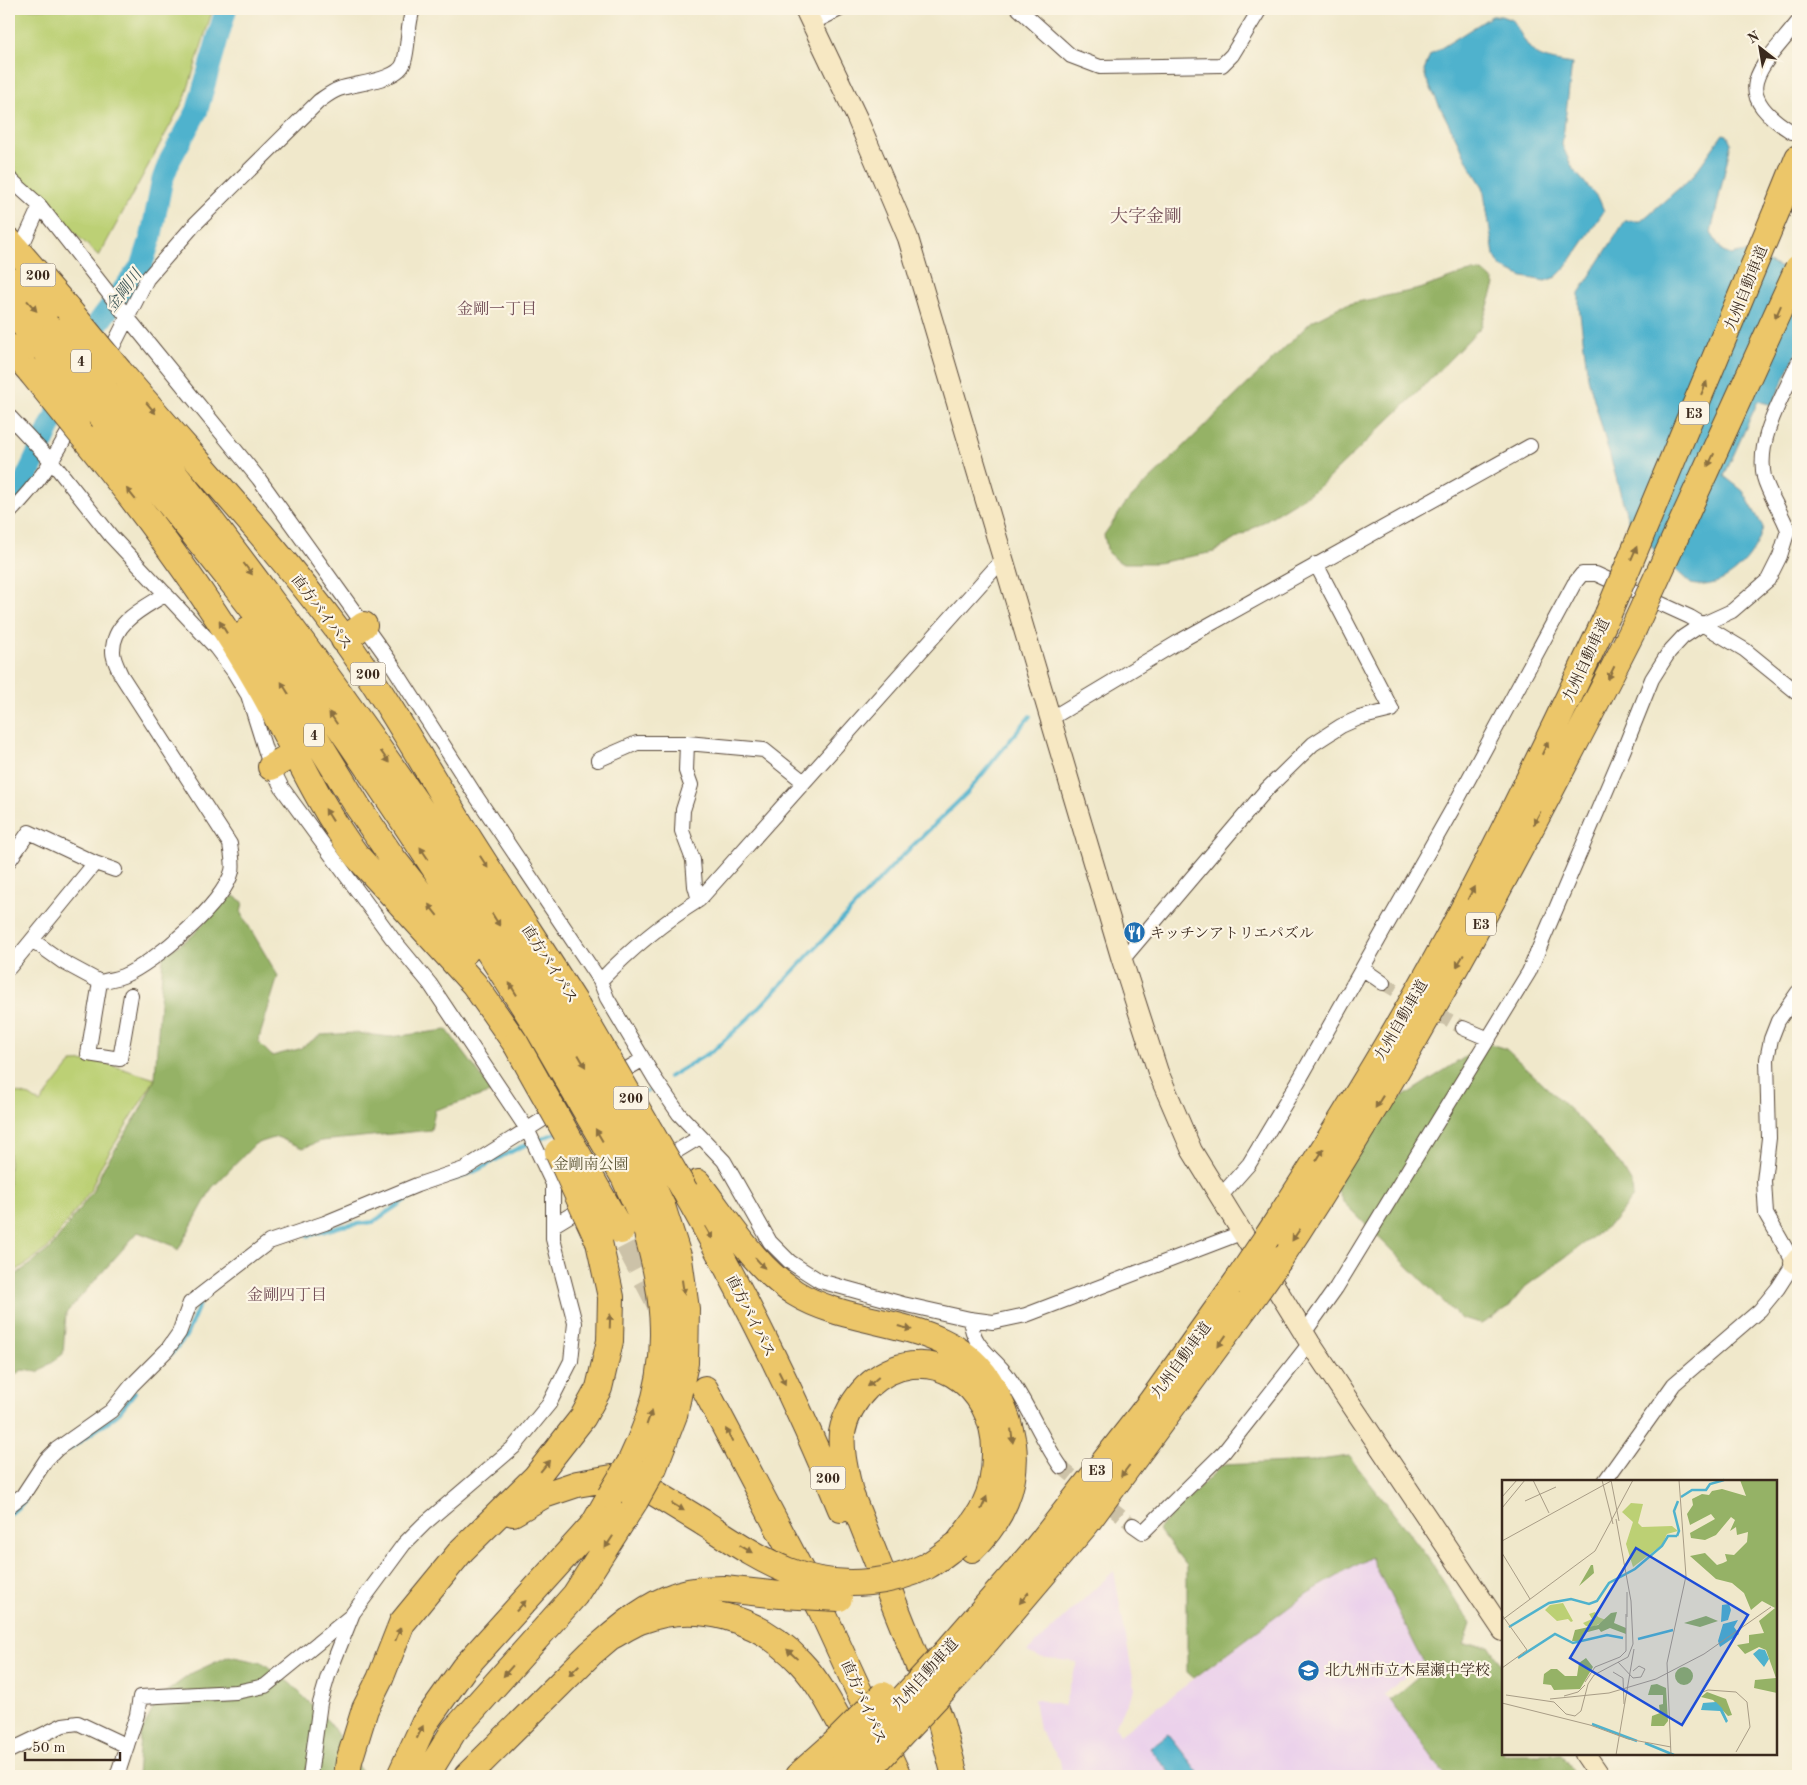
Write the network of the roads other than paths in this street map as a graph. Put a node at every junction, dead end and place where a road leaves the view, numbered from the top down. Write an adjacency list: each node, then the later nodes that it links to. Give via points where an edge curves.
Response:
1 (413, 9): 15 (street, via 401,69 382,78 339,89 319,101 189,231 147,279)
2 (840, 9): 5 (street)
3 (1019, 9): 4 (street, via 1071,56 1100,67 1222,65)
4 (1260, 9)
5 (808, 16): 25 (street, via 858,118 908,238)
6 (1798, 22): 7 (street, via 1761,69 1754,93 1770,118)
7 (1792, 132)
8 (1798, 158): 63 (highway, 九州自動車道 / E3, one-way to 8, bridge, via 1448,937 1536,767 1608,614)
9 (9, 178): 10 (street)
10 (40, 206): 11 (street); 15 (street)
11 (17, 240): 19 (highway, 直方バイパス / 200, bridge, via 67,308)
12 (1798, 268): 63 (highway, 九州自動車道 / E3, one-way to 63, bridge, via 1633,630 1468,948 1377,1105)
13 (9, 280): 16 (highway, 4, one-way to 16)
14 (9, 308): 16 (highway, 4)
15 (128, 318): 23 (street); 29 (street, via 259,479)
16 (50, 341): 19 (highway, 4, bridge)
17 (9, 347): 33 (highway, one-way to 17, bridge, via 262,690 198,587 146,513)
18 (1798, 363): 28 (street, via 1768,430 1762,456 1764,478 1788,530 1786,542 1768,580 1732,611)
19 (107, 391): 21 (highway, 4); 29 (highway, 直方バイパス / 200, one-way to 29, via 172,433 233,500 310,594)
20 (9, 416): 23 (street)
21 (133, 440): 37 (highway, 4, one-way to 37, via 215,505 296,595); 51 (highway, via 193,531 310,685 469,919); 54 (highway, 4, one-way to 21, via 486,981 394,860 246,625 158,502)
22 (1530, 446): 26 (street)
23 (52, 463): 24 (street); 27 (street, via 111,536)
24 (9, 512)
25 (1003, 559): 31 (street); 36 (street)
26 (1316, 564): 31 (street); 43 (street, via 1392,710 1341,726 1313,744 1267,789)
27 (166, 594): 35 (street, via 216,648 248,695); 47 (street, via 135,613 120,627 113,653 121,674 230,844 233,871 218,897 190,928 123,976)
28 (1701, 625): 30 (street, via 1745,650); 45 (street, via 1596,574 1582,574); 53 (street, via 1669,652 1652,679 1529,972)
29 (354, 633): 37 (highway, 直方バイパス / 200, via 382,695); 46 (street)
30 (1798, 693)
31 (1050, 719): 43 (street)
32 (688, 743): 34 (street, via 637,743); 36 (street, via 764,750); 41 (street, via 686,770 691,785 683,810 682,831 693,860)
33 (295, 753): 35 (highway); 54 (highway, one-way to 33, via 489,1022 382,898 326,811)
34 (598, 760)
35 (271, 767): 56 (street, via 293,804 430,984)
36 (804, 782): 41 (street)
37 (468, 837): 51 (highway, 直方バイパス / 200, one-way to 51)
38 (9, 861): 39 (street, via 29,832)
39 (95, 863): 40 (street); 42 (street)
40 (116, 870)
41 (699, 900): 46 (street, via 633,947)
42 (32, 940): 44 (street); 47 (street)
43 (1122, 960): 59 (street, via 1158,1072 1192,1151)
44 (9, 968)
45 (1363, 969): 48 (street); 59 (street, via 1249,1164)
46 (600, 981): 55 (street, via 606,998)
47 (100, 982): 50 (street, via 88,1054 120,1059)
48 (1383, 983)
49 (1798, 992): 64 (street, via 1778,1021 1767,1059 1768,1138 1764,1182 1766,1214)
50 (131, 995)
51 (558, 1018): 58 (highway, bridge); 61 (highway, bridge, via 643,1166)
52 (1462, 1028): 53 (street)
53 (1489, 1039): 67 (street)
54 (509, 1040): 61 (highway, bridge)
55 (642, 1060): 56 (street); 57 (street, via 679,1114)
56 (527, 1129): 60 (street, via 553,1184); 72 (street, via 464,1169 269,1242 190,1303 180,1333 167,1350 111,1411 57,1449 22,1495)
57 (700, 1137): 60 (street); 66 (street, via 724,1161 770,1242 790,1262 820,1281)
58 (691, 1187): 74 (highway, one-way to 74, via 770,1274 793,1292 818,1306 933,1337 975,1361 1002,1404 1011,1428 1014,1459 1009,1492 997,1520); 97 (highway, 直方バイパス / 200, one-way to 97, via 713,1241 797,1409 837,1500)
59 (1219, 1198): 62 (street)
60 (554, 1225): 76 (street, via 553,1239 575,1323 570,1361 549,1404 514,1447 404,1544)
61 (631, 1228): 71 (highway, bridge, via 679,1259 686,1309 685,1363 674,1415); 75 (highway, one-way to 61, via 536,1477 583,1417 599,1388 610,1341 611,1297)
62 (1240, 1233): 66 (street, via 1026,1315 993,1322); 67 (street)
63 (1273, 1249): 65 (highway, 九州自動車道 / E3, bridge)
64 (1796, 1261): 70 (street, via 1760,1310 1674,1384)
65 (1244, 1291): 79 (highway, 九州自動車道 / E3, via 1151,1402 1103,1452); 79 (highway, 九州自動車道 / E3, one-way to 79, via 1086,1524)
66 (970, 1319): 69 (street, via 972,1334 1009,1377)
67 (1307, 1338): 73 (street, via 1224,1452 1142,1532); 77 (street)
68 (705, 1389): 96 (highway, 直方バイパス, one-way to 68, via 822,1609)
69 (1061, 1468)
70 (1606, 1480)
71 (623, 1499): 90 (highway, one-way to 71, via 424,1724 464,1668 594,1524); 91 (highway, one-way to 91, via 575,1595 453,1732)
72 (9, 1506)
73 (1132, 1525)
74 (962, 1549): 75 (highway, one-way to 74, bridge, via 503,1519 544,1495 577,1484 612,1478 654,1493 779,1568 815,1581 850,1584 890,1580); 78 (highway, bridge, via 934,1576 898,1592 869,1598 700,1590 674,1595 657,1603); 98 (highway, one-way to 98, via 984,1506 994,1473 995,1443 991,1420 969,1385 948,1371 922,1364 898,1366 877,1378 856,1398 842,1433 843,1464 850,1493 940,1719)
75 (462, 1550): 80 (highway, one-way to 75, via 402,1623)
76 (353, 1614): 82 (street, via 265,1686 236,1692 140,1697); 87 (street, via 320,1703)
77 (1501, 1621)
78 (610, 1637): 81 (highway, one-way to 81); 95 (highway, one-way to 78, via 801,1662 777,1640 746,1622 711,1613 684,1612 639,1621)
79 (948, 1655): 85 (highway, bridge); 85 (highway, 九州自動車道 / E3, bridge)
80 (380, 1680): 88 (highway, via 365,1709); 89 (highway, via 366,1742)
81 (515, 1731): 92 (highway); 93 (highway)
82 (127, 1746): 83 (street, via 78,1723 63,1726); 86 (street)
83 (9, 1751)
84 (1586, 1755): 99 (street)
85 (843, 1765): 94 (highway)
86 (117, 1776)
87 (310, 1776)
88 (347, 1776)
89 (365, 1776)
90 (400, 1776)
91 (426, 1776)
92 (467, 1776)
93 (481, 1776)
94 (798, 1776)
95 (870, 1776)
96 (898, 1776)
97 (948, 1776)
98 (955, 1776)
99 (1600, 1776)

